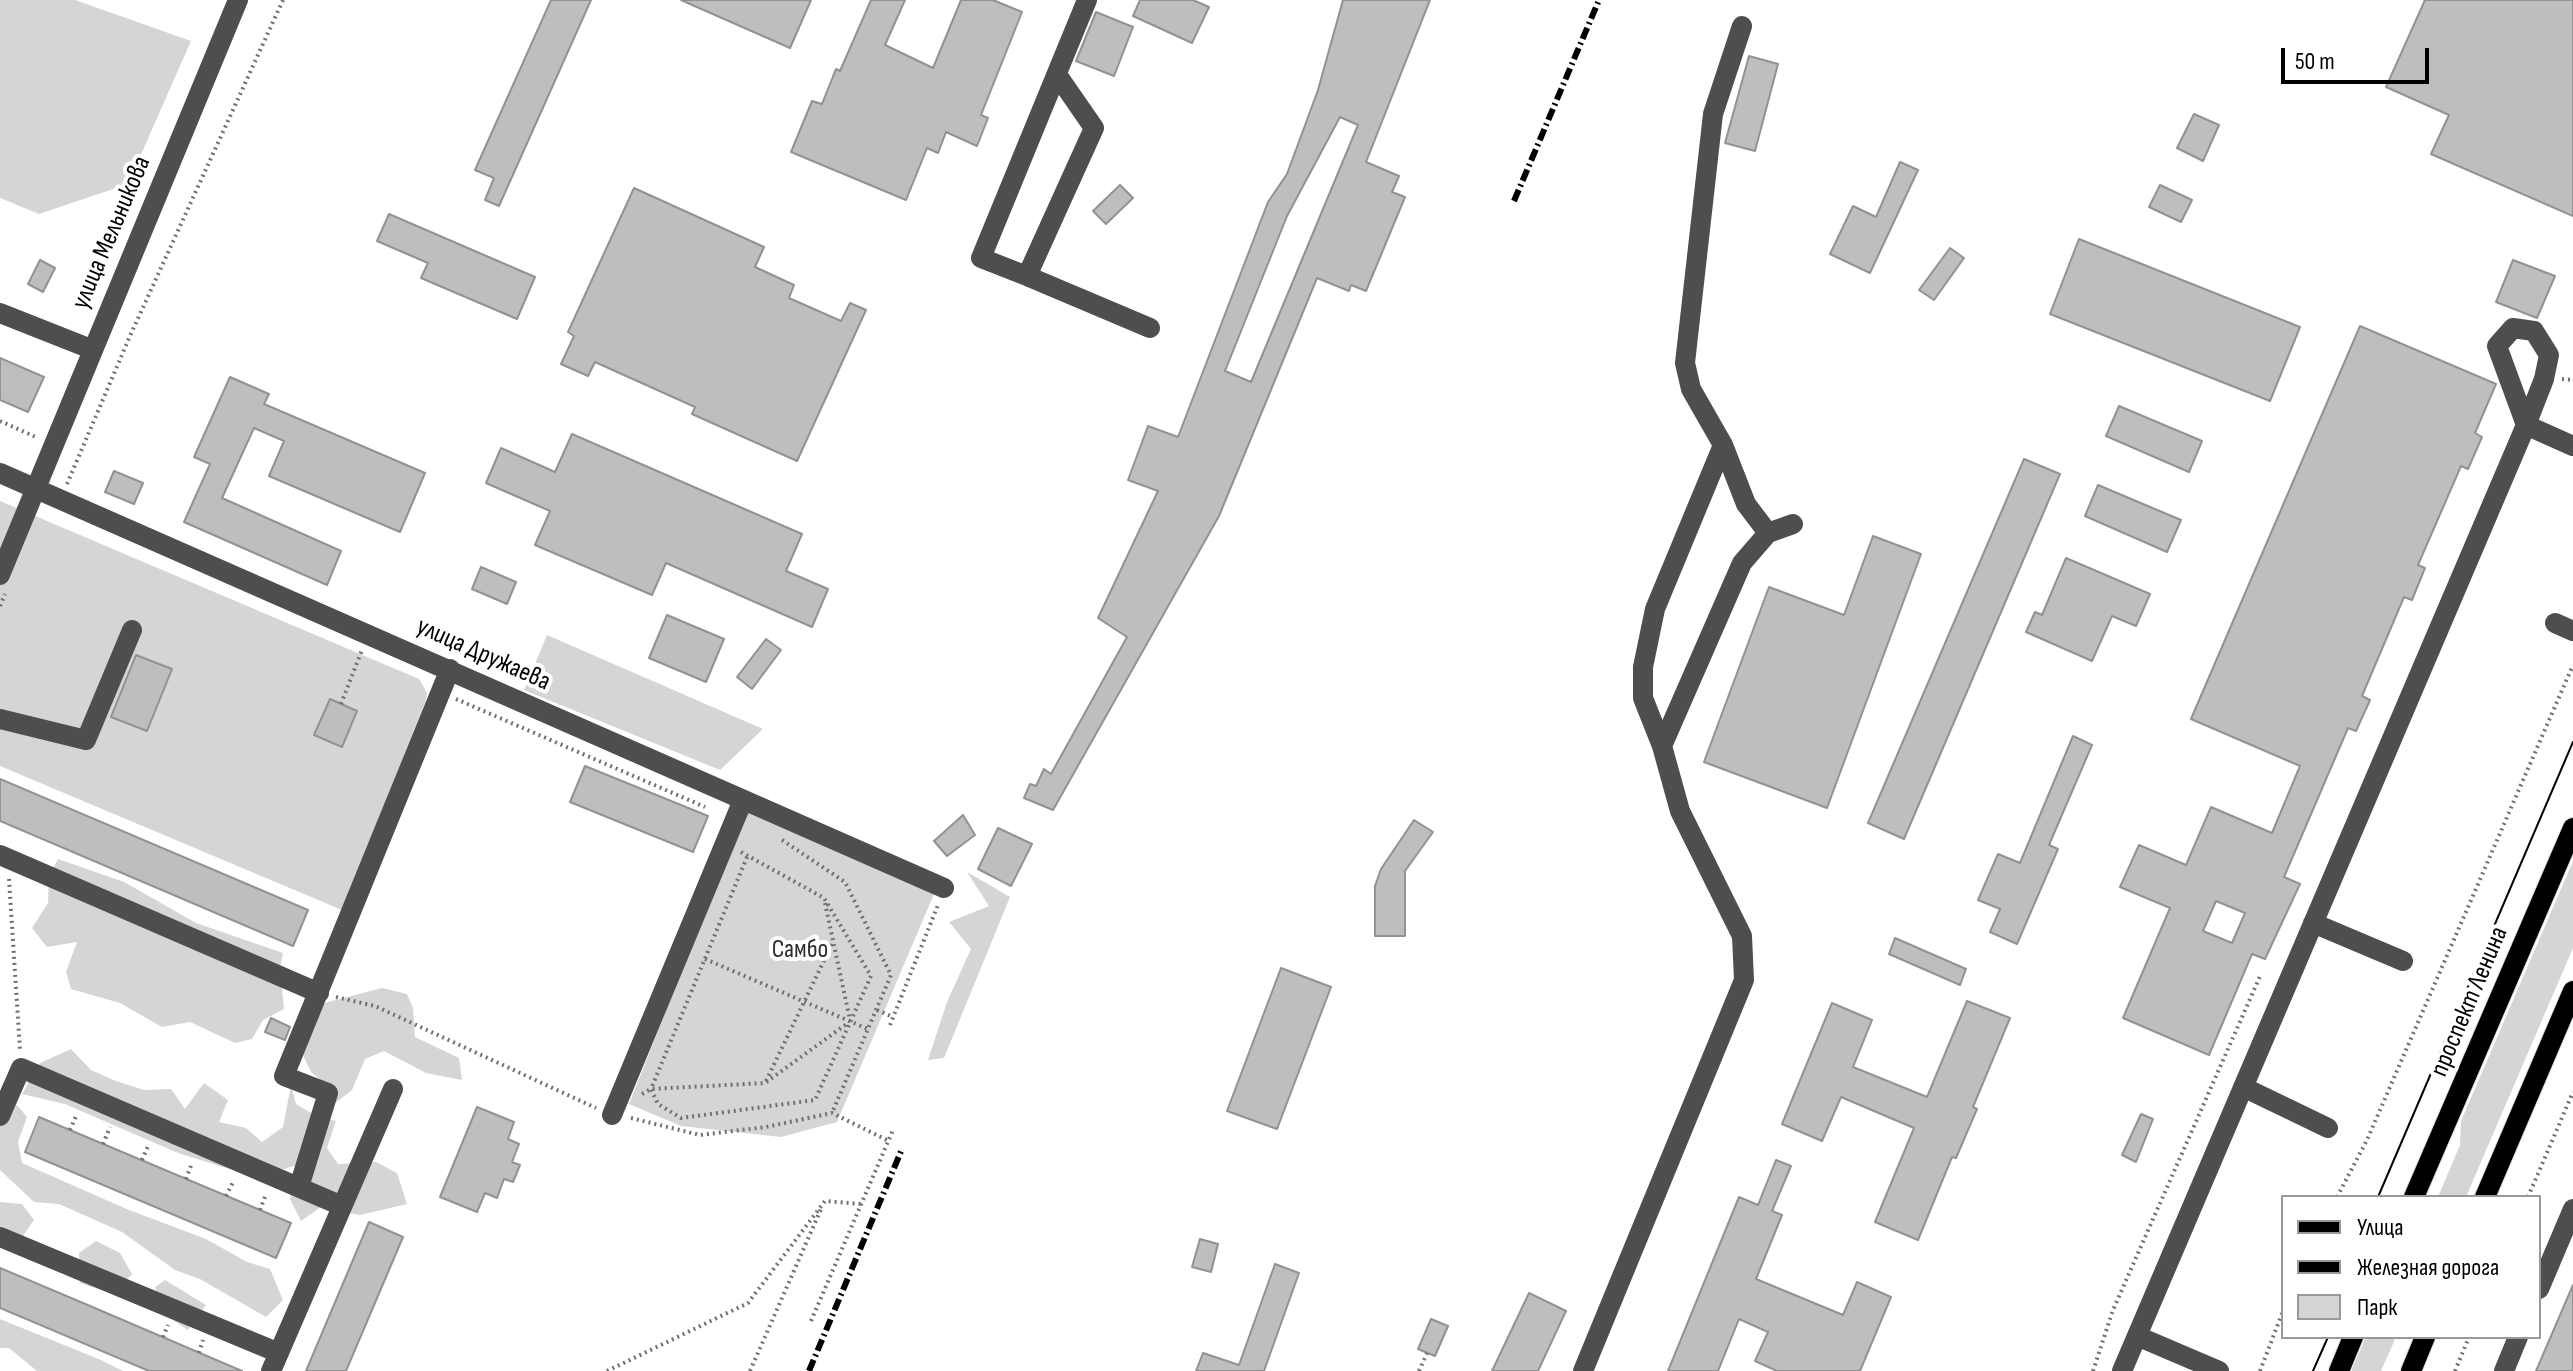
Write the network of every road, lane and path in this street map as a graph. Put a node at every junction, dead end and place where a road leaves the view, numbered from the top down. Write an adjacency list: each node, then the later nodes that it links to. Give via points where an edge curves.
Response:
1 (238, 0): 9 (street, улица Мельникова)
2 (283, 0): 14 (path)
3 (1087, 0): 5 (street)
4 (1742, 26): 12 (street, via 1713,114 1685,363 1691,389)
5 (1058, 76): 6 (street, via 1094,128); 6 (street, via 981,258)
6 (1027, 276): 8 (street)
7 (0, 313): 9 (street)
8 (1150, 328)
9 (91, 349): 11 (street, улица Мельникова)
10 (0, 421): 11 (path)
11 (53, 444): 16 (street, улица Мельникова)
12 (1723, 445): 18 (street, via 1754,518); 27 (street, via 1655,609 1643,667 1643,698)
13 (2573, 446): 37 (street, via 2526,425)
14 (81, 454)
15 (0, 473): 16 (street, улица Дружаева)
16 (36, 488): 19 (street, улица Мельникова); 21 (street, улица Дружаева)
17 (1793, 524): 18 (street)
18 (1768, 533): 27 (street, via 1742,563)
19 (0, 575)
20 (132, 630): 26 (street, via 86,740)
21 (368, 633): 23 (street, улица Дружаева); 25 (path)
22 (2573, 665): 64 (path, via 2367,1140)
23 (450, 669): 24 (street); 28 (street, улица Дружаева)
24 (440, 692): 29 (path); 44 (street)
25 (341, 704)
26 (0, 719)
27 (1662, 746): 86 (street, via 1680,811 1742,936 1744,980)
28 (743, 800): 32 (street); 35 (street, улица Дружаева)
29 (705, 807)
30 (2573, 828): 65 (main road, проспект Ленина)
31 (772, 833): 46 (path, via 845,882 891,975)
32 (726, 840): 34 (path); 39 (street)
33 (4, 857): 44 (street); 51 (path)
34 (747, 857): 36 (path); 40 (path)
35 (944, 888): 47 (path)
36 (824, 898): 38 (path); 48 (path, via 871,976)
37 (2313, 923): 41 (street); 53 (street)
38 (833, 942): 45 (path); 48 (path)
39 (682, 949): 40 (path); 58 (street)
40 (705, 959): 45 (path); 55 (path)
41 (2403, 961)
42 (2261, 974): 87 (path, via 2113,1310)
43 (2573, 991): 66 (main road)
44 (319, 993): 58 (path, via 375,1006); 63 (street, via 284,1076 328,1093)
45 (805, 1002): 48 (path); 52 (path)
46 (876, 1010): 47 (path); 50 (path)
47 (893, 1017): 49 (path)
48 (850, 1022): 50 (path); 52 (path); 55 (path, via 815,1100 681,1118 658,1104)
49 (890, 1025)
50 (868, 1029): 57 (path)
51 (21, 1068): 59 (street); 63 (street)
52 (765, 1083): 55 (path)
53 (2243, 1087): 60 (street); 76 (street)
54 (393, 1089): 70 (street)
55 (651, 1089): 58 (path)
56 (2573, 1092): 67 (path)
57 (832, 1113): 58 (path, via 700,1135); 62 (path)
58 (612, 1115)
59 (0, 1116)
60 (2328, 1128)
61 (893, 1130): 62 (path)
62 (889, 1141): 69 (path)
63 (299, 1187): 70 (street)
64 (2338, 1195)
65 (2415, 1195)
66 (2486, 1195)
67 (2529, 1195)
68 (825, 1201): 69 (path); 83 (path, via 748,1303); 84 (path)
69 (861, 1204): 75 (path)
70 (342, 1206): 82 (street)
71 (2573, 1209): 73 (street)
72 (0, 1237): 82 (street)
73 (2541, 1284)
74 (2281, 1316): 90 (path)
75 (811, 1321)
76 (2137, 1336): 88 (street); 89 (street)
77 (2352, 1339): 91 (main road)
78 (2424, 1339): 92 (main road)
79 (2468, 1339): 93 (path)
80 (2517, 1339): 94 (street)
81 (1427, 1353): 85 (path)
82 (275, 1362)
83 (607, 1371)
84 (750, 1371)
85 (1419, 1371)
86 (1583, 1371)
87 (2093, 1371)
88 (2122, 1371)
89 (2219, 1371)
90 (2260, 1371)
91 (2339, 1371)
92 (2411, 1371)
93 (2455, 1371)
94 (2504, 1371)

